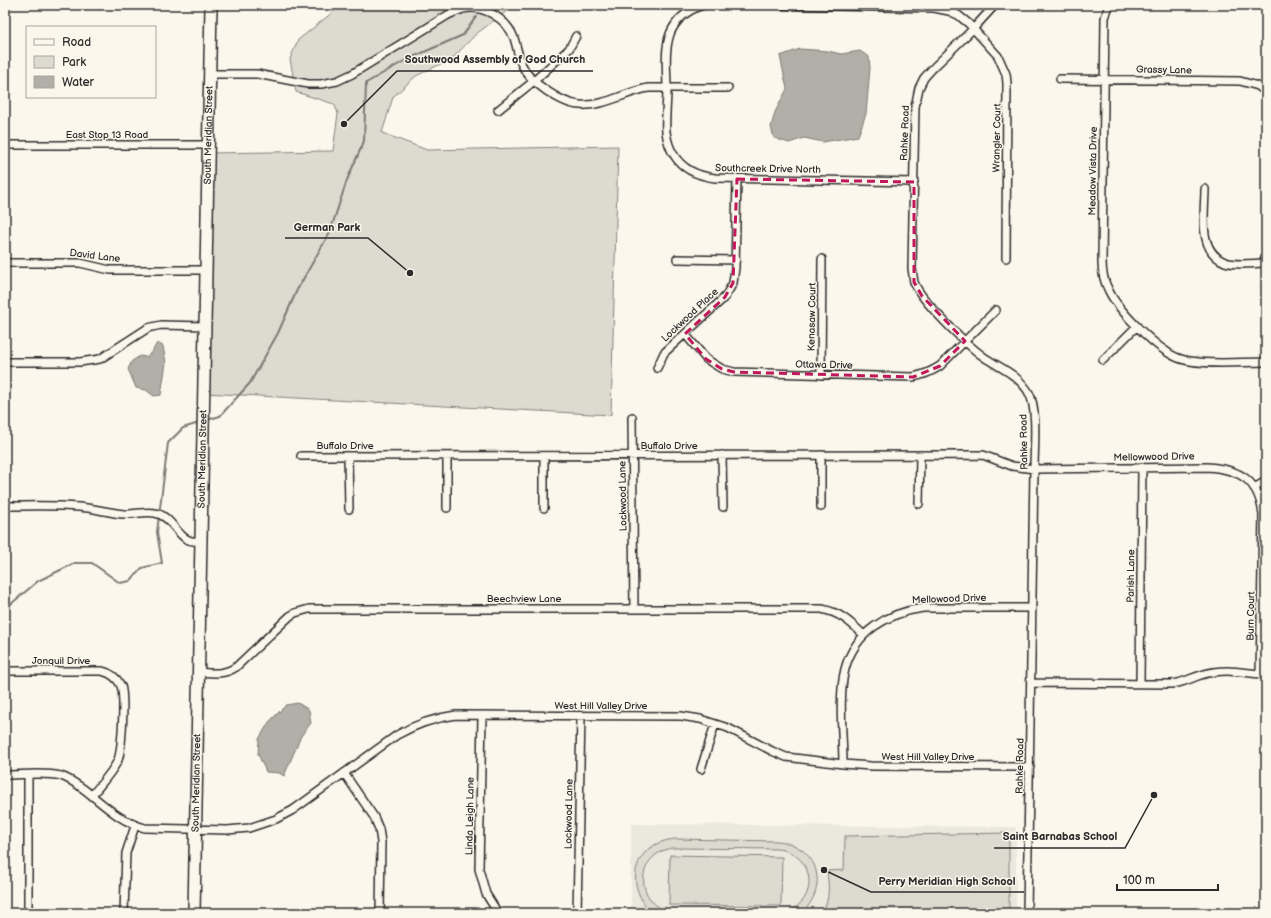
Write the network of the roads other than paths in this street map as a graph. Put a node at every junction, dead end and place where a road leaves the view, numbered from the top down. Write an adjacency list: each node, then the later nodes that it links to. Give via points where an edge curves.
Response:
1 (211, 5): 8 (main road, South Meridian Street)
2 (703, 5): 12 (street, Southcreek Drive North, via 681,17 670,35 667,47)
3 (782, 5): 6 (street, Wrangler Court, via 934,8 955,14)
4 (995, 5): 6 (street, Rahke Road)
5 (1109, 5): 10 (street, Meadow Vista Drive, via 1105,18)
6 (973, 29): 19 (street, Rahke Road, via 932,69 920,88 915,107); 21 (street, Wrangler Court, via 998,56 1006,74)
7 (576, 36): 11 (street, via 569,49)
8 (210, 74): 11 (street, via 257,74 308,84 337,80 352,74 448,15 472,8 491,13 506,24 514,37 522,65); 17 (main road, South Meridian Street)
9 (1060, 79): 10 (street, Grassy Lane)
10 (1104, 80): 14 (street, Grassy Lane, via 1240,81 1258,86); 30 (street, Meadow Vista Drive, via 1102,268 1111,296)
11 (534, 81): 12 (street, via 559,99 580,105 602,103 635,90); 15 (street)
12 (667, 88): 13 (street); 18 (street, Southcreek Drive North, via 666,132 674,156 685,168 702,177)
13 (728, 88)
14 (1266, 92)
15 (498, 110)
16 (5, 145): 17 (street, East Stop 13 Road)
17 (208, 145): 27 (main road, South Meridian Street)
18 (737, 179): 19 (street, Southcreek Drive North); 24 (street, Lockwood Place)
19 (914, 182): 32 (street, Rahke Road, via 914,282 922,296)
20 (1205, 189): 26 (street, via 1205,235 1208,248 1226,262)
21 (1006, 258)
22 (677, 259): 24 (street)
23 (822, 259): 37 (street, Kenasaw Court)
24 (736, 260): 31 (street, Lockwood Place, via 733,283 726,297)
25 (5, 263): 27 (street, David Lane, via 80,263 110,270)
26 (1266, 263)
27 (207, 270): 29 (main road, South Meridian Street)
28 (996, 310): 32 (street, Ottawa Drive)
29 (206, 326): 34 (street, via 161,325 148,328 100,359 80,362); 58 (main road, South Meridian Street)
30 (1137, 326): 33 (street); 35 (street, Meadow Vista Drive, via 1162,349 1182,359 1198,362)
31 (685, 334): 36 (street, Lockwood Place, via 664,353); 37 (street, Ottawa Drive, via 706,359 722,369 734,372)
32 (965, 341): 37 (street, Ottawa Drive, via 940,366 923,375); 48 (street, Rahke Road, via 984,357 1018,378 1029,393 1034,411)
33 (1103, 360)
34 (5, 362)
35 (1266, 362)
36 (657, 368)
37 (821, 375)
38 (632, 417): 46 (street, Lockwood Lane)
39 (722, 455): 40 (street, Buffalo Drive); 46 (street, Buffalo Drive); 53 (street)
40 (821, 455): 41 (street, Buffalo Drive); 54 (street)
41 (920, 455): 48 (street, Buffalo Drive, via 983,455 1012,466); 51 (street)
42 (301, 456): 43 (street, Buffalo Drive)
43 (348, 456): 44 (street, Buffalo Drive); 55 (street)
44 (447, 456): 45 (street, Buffalo Drive); 56 (street)
45 (544, 456): 46 (street, Buffalo Drive); 57 (street)
46 (633, 456): 60 (street, Lockwood Lane)
47 (1142, 467): 48 (street, Mellowwood Drive); 50 (street, Mellowwood Drive, via 1224,468 1242,476); 66 (street, Parish Lane)
48 (1034, 468): 59 (street, Rahke Road)
49 (1266, 481): 50 (street)
50 (1254, 488): 64 (street, Burn Court, via 1262,503 1263,515)
51 (919, 504)
52 (5, 506): 58 (street, via 79,507 126,515 145,512 158,514 171,522 185,539 193,542)
53 (723, 507)
54 (821, 507)
55 (349, 508)
56 (447, 508)
57 (544, 508)
58 (201, 540): 63 (main road, South Meridian Street)
59 (1032, 608): 61 (street, Mellowood Drive, via 910,610 886,618); 65 (street, Rahke Road)
60 (634, 609): 61 (street, Beechview Lane, via 822,609 846,619); 63 (street, Beechview Lane, via 309,609 290,616 230,671 222,674)
61 (864, 635): 70 (street, Mellowood Drive, via 852,651 842,686)
62 (5, 671): 76 (street, Jonquil Drive, via 102,671 115,677 121,687 123,698 121,748 113,769)
63 (198, 672): 78 (main road, South Meridian Street)
64 (1263, 675): 66 (street, via 1224,671 1172,684)
65 (1031, 683): 66 (street); 71 (street, Rahke Road)
66 (1140, 684)
67 (482, 716): 68 (street, West Hill Valley Drive); 73 (street, West Hill Valley Drive, via 456,715 413,726); 83 (street, Linda Leigh Lane, via 479,869 486,894)
68 (581, 716): 69 (street, West Hill Valley Drive, via 680,716); 84 (street, Lockwood Lane)
69 (715, 724): 70 (street, West Hill Valley Drive, via 786,757); 72 (street)
70 (843, 764): 71 (street, West Hill Valley Drive)
71 (1030, 767): 85 (street, Rahke Road)
72 (701, 769)
73 (344, 773): 78 (street, West Hill Valley Drive, via 293,810 276,819 249,828); 82 (street, via 379,828)
74 (5, 775): 75 (street)
75 (28, 775): 76 (street, via 62,776); 79 (street)
76 (92, 795): 77 (street, via 119,817)
77 (135, 826): 78 (street, West Hill Valley Drive); 80 (street, via 126,853)
78 (195, 830): 81 (main road, South Meridian Street)
79 (28, 913)
80 (124, 913)
81 (194, 913)
82 (380, 913)
83 (498, 913)
84 (577, 913)
85 (1027, 913)

